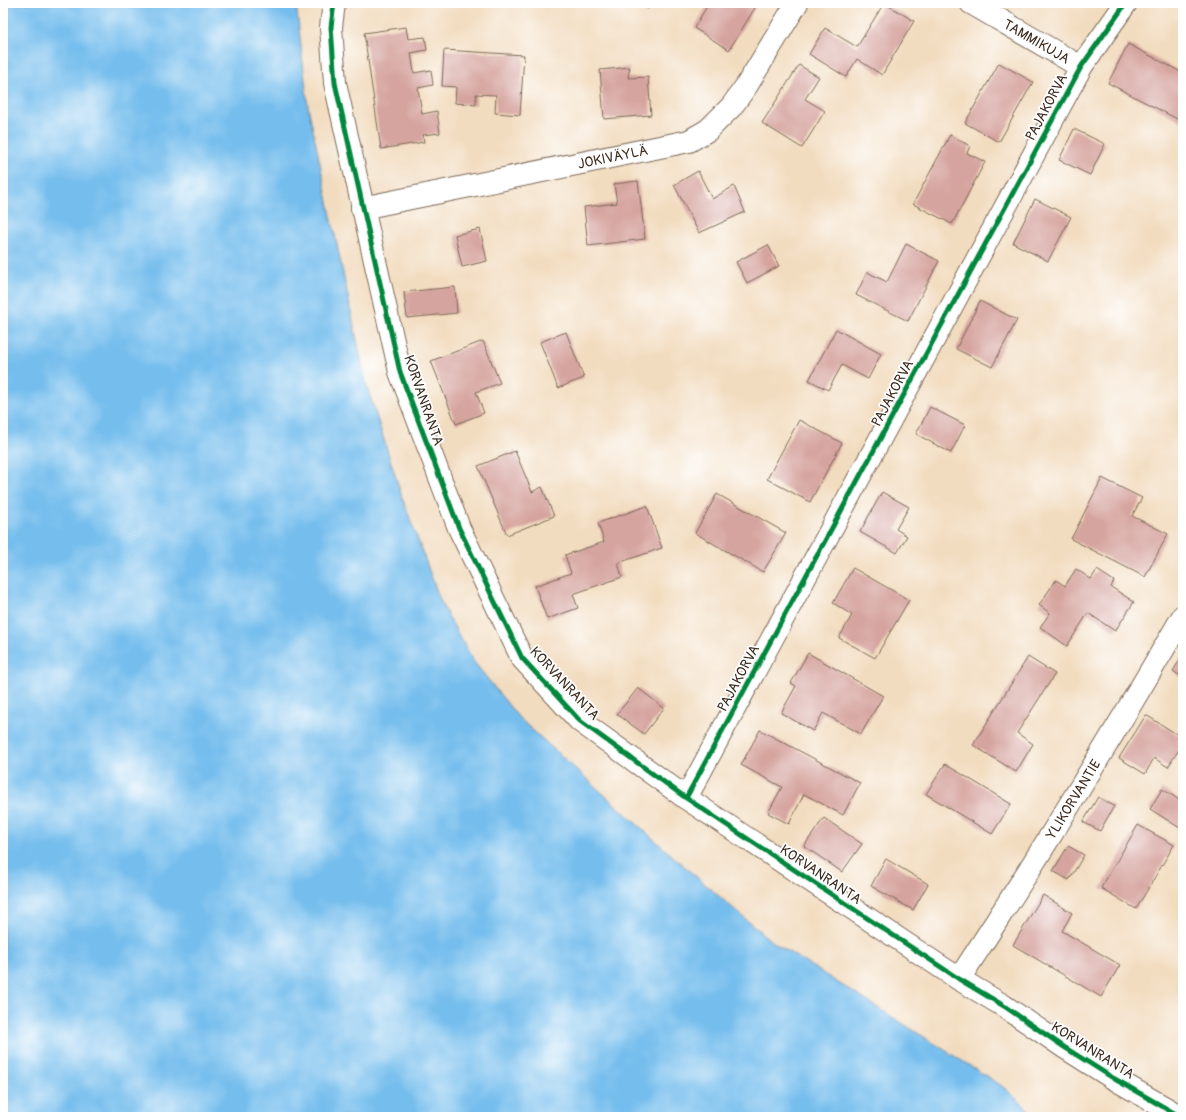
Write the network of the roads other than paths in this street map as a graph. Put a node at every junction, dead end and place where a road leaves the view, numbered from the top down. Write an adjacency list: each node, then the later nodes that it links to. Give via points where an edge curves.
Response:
1 (334, 3): 6 (street, KORVANRANTA, via 331,27 335,83)
2 (797, 3): 6 (street, JOKIVÄYLÄ, via 732,106 708,130 690,141)
3 (971, 3): 5 (street, TAMMIKUJA)
4 (1126, 3): 5 (street, PAJAKORVA)
5 (1081, 66): 8 (street, PAJAKORVA)
6 (362, 208): 8 (street, KORVANRANTA, via 400,372 459,528 522,658 580,721)
7 (1183, 616): 9 (street, YLIKORVANTIE, via 1046,845)
8 (686, 798): 9 (street, KORVANRANTA)
9 (959, 979): 10 (street, KORVANRANTA, via 1113,1078)
10 (1181, 1117)

